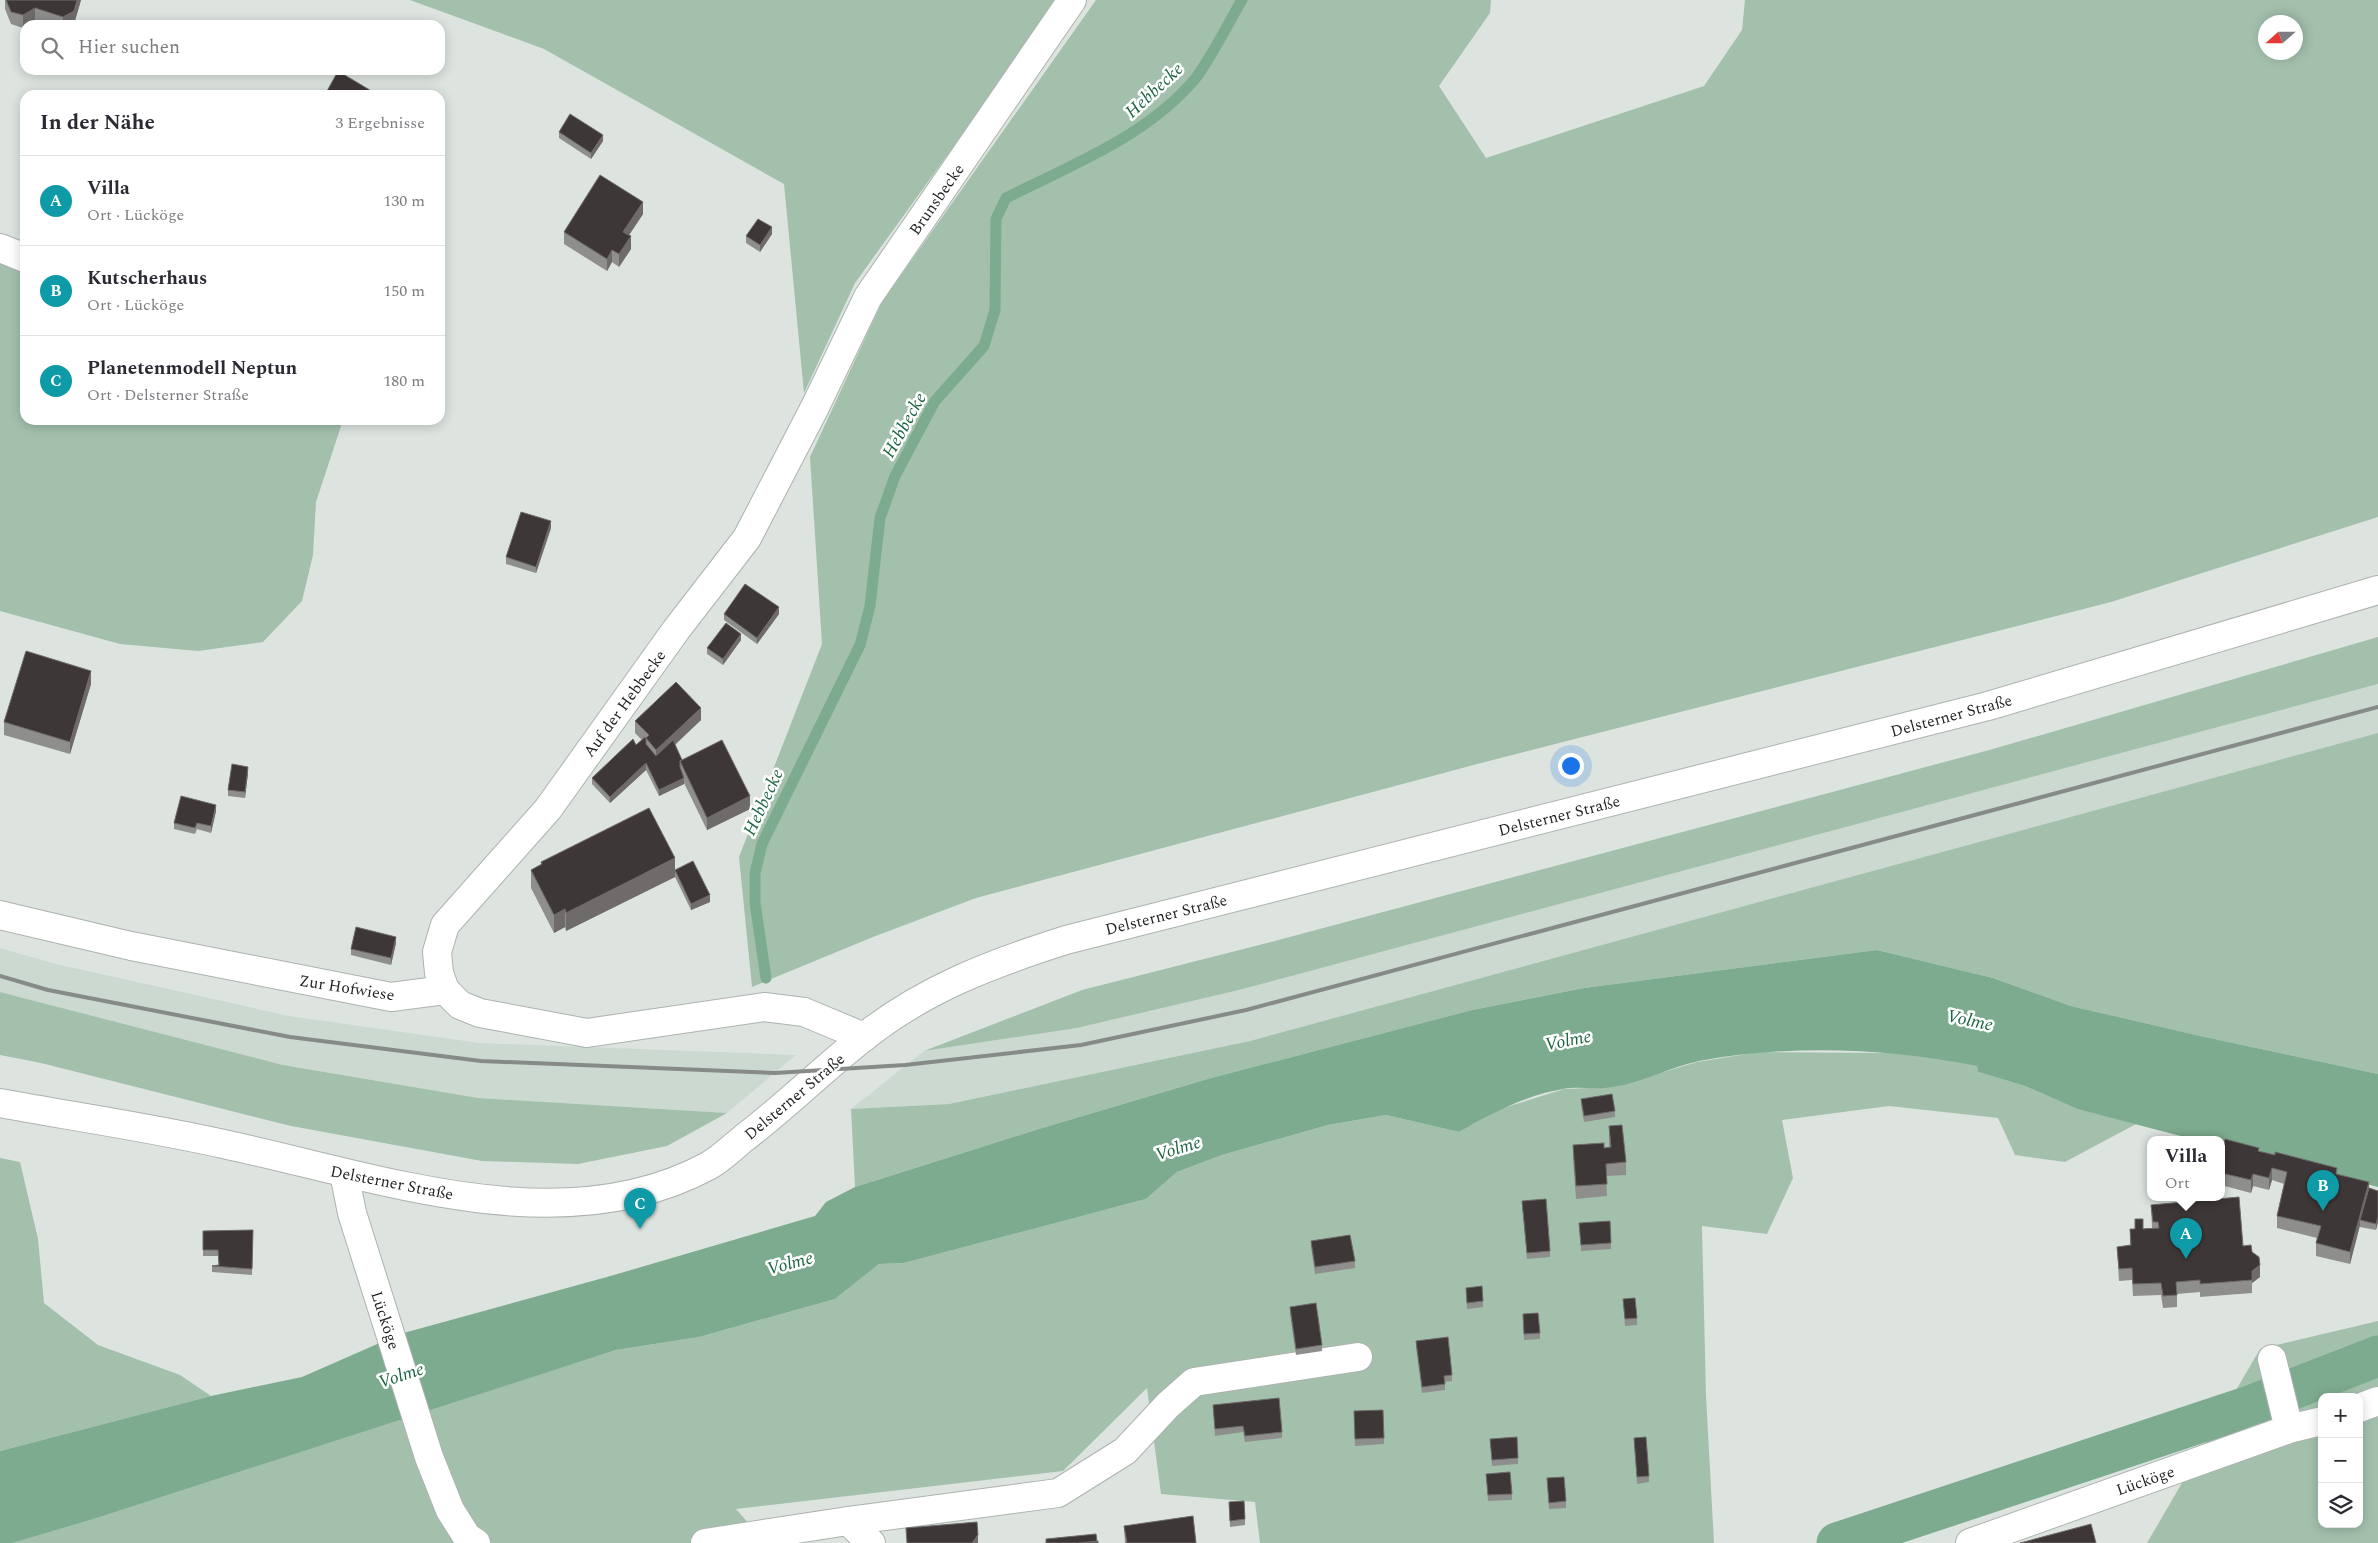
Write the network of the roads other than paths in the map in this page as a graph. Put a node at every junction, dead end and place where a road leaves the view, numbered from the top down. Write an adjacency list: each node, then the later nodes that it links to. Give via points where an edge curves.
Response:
1 (1072, 0): 4 (street, Brunsbecke, via 868,297)
2 (0, 248): 3 (street)
3 (20, 256)
4 (815, 407): 7 (street, Auf der Hebbecke, via 747,538 676,630 548,809 445,925 437,952)
5 (2378, 590): 8 (street, Delsterner Straße, via 1988,706 1066,940 1002,960 940,987)
6 (0, 915): 7 (street, Zur Hofwiese, via 131,946 391,997)
7 (445, 990): 8 (street, via 460,1005 480,1012 586,1033 764,1007 804,1012)
8 (864, 1037): 10 (street, Delsterner Straße, via 772,1117 711,1164 677,1181 635,1194 590,1201 534,1203 461,1195)
9 (0, 1103): 10 (street, Delsterner Straße, via 227,1144)
10 (344, 1173): 18 (street, Lücköge, via 352,1213 429,1457 450,1510 467,1537)
11 (1358, 1357): 17 (street, via 1194,1382 1125,1450 1058,1493)
12 (2272, 1359): 16 (street)
13 (2378, 1401): 14 (street)
14 (2363, 1407)
15 (2318, 1422): 16 (street, Lücköge)
16 (2288, 1430): 21 (street, Lücköge)
17 (848, 1521): 19 (street); 20 (street)
18 (476, 1543)
19 (705, 1543)
20 (872, 1543)
21 (1970, 1543)

